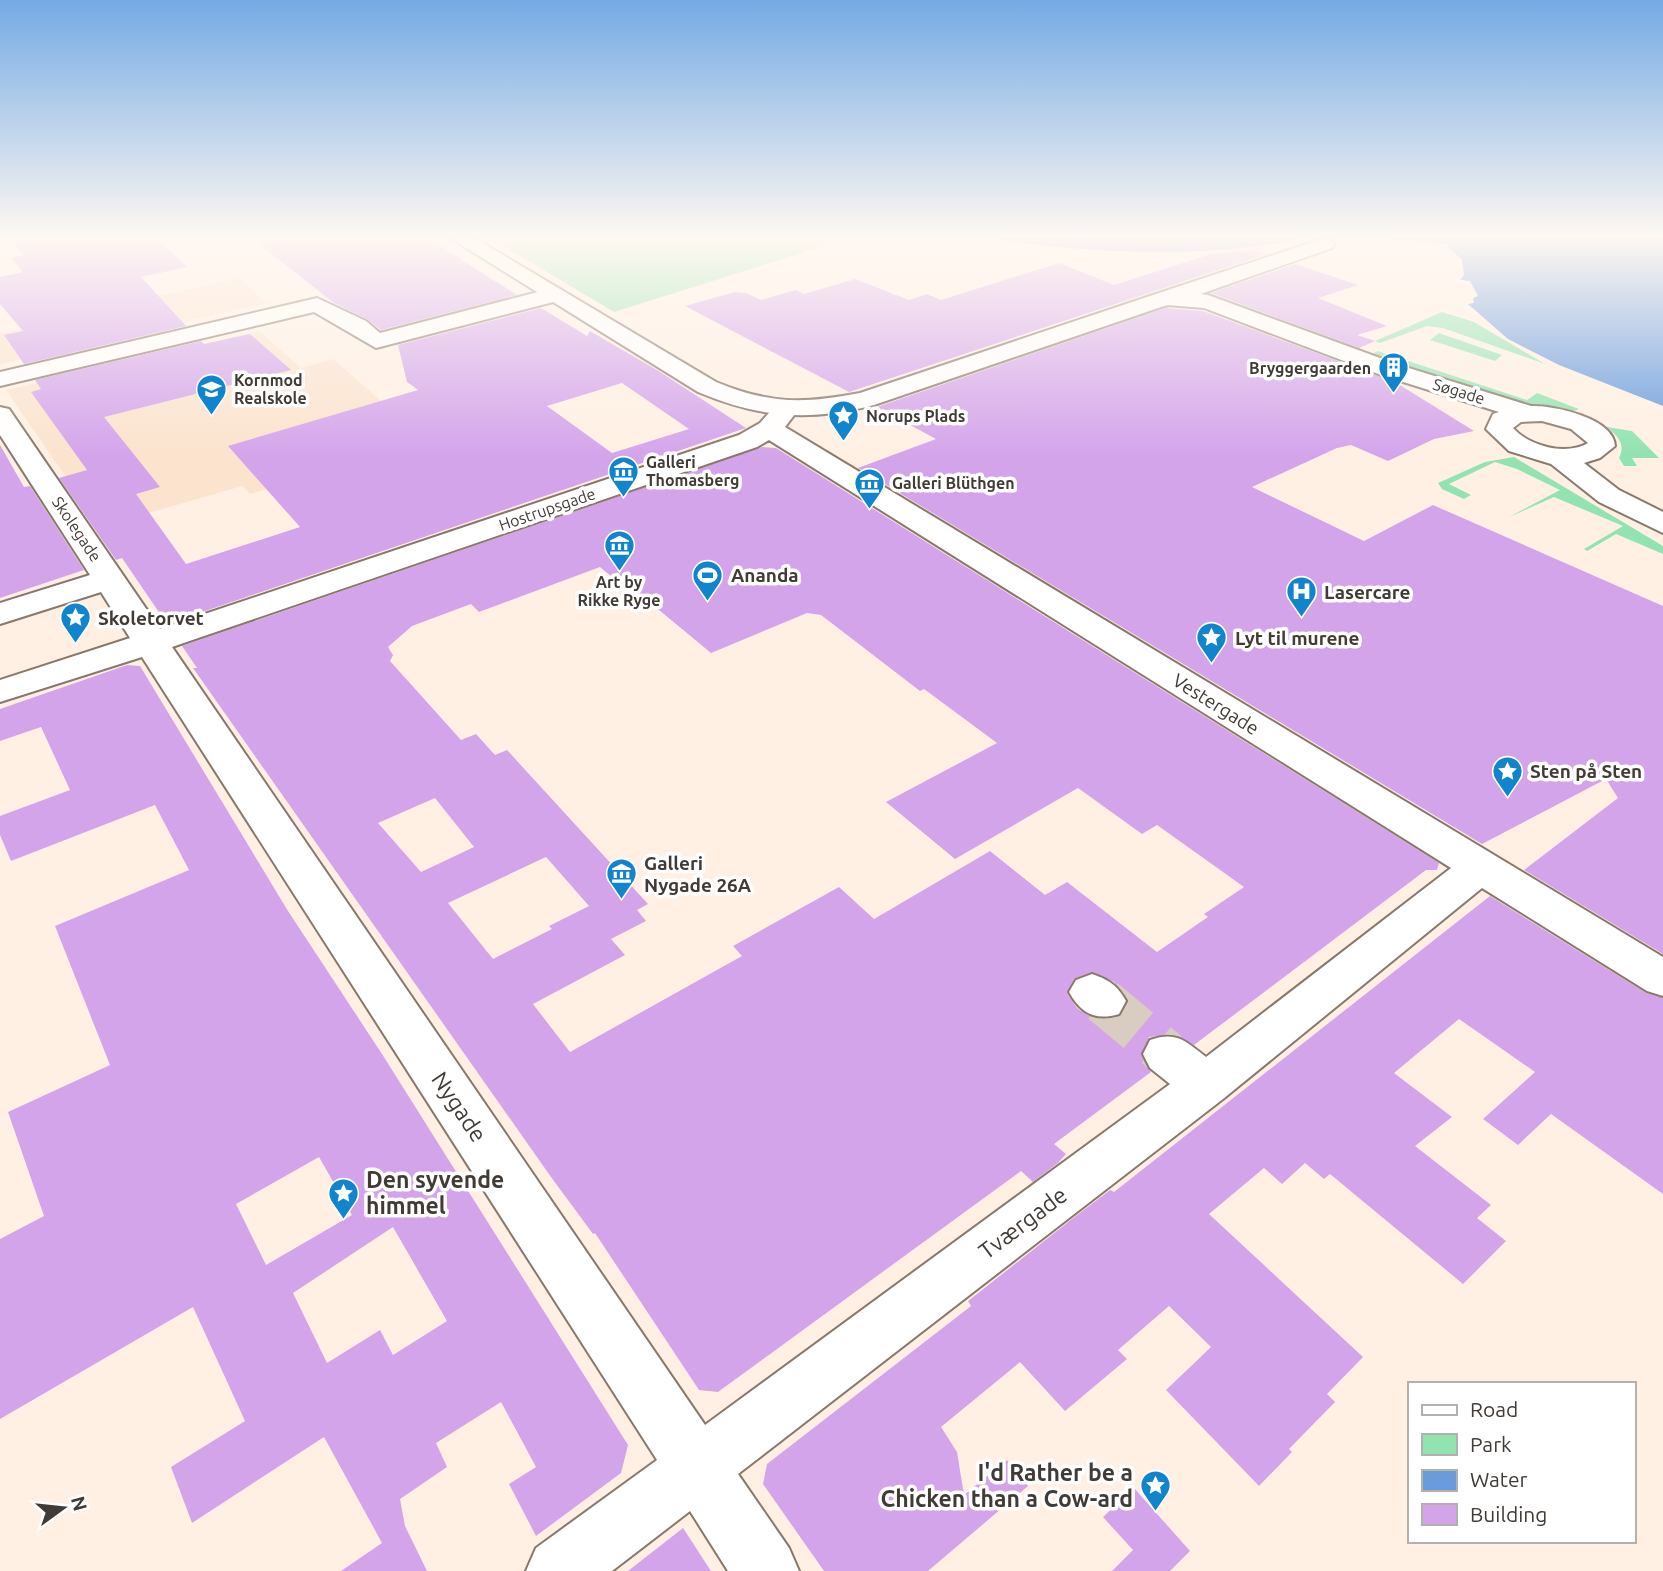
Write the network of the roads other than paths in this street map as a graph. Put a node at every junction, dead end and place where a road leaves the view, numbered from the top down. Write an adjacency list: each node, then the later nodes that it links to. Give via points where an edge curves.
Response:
1 (299, 309): 8 (street)
2 (325, 309): 3 (street, via 376,341)
3 (498, 309)
4 (577, 309): 11 (street, Vestergade, via 716,392)
5 (1133, 309): 11 (street, Hostrupsgade, via 865,400)
6 (1228, 309): 7 (street, Søgade)
7 (1390, 370): 9 (street, Søgade); 12 (street, Søgade)
8 (0, 379)
9 (1528, 413): 12 (street, via 1508,416); 13 (street, Søgade, via 1559,416 1586,426 1601,439)
10 (0, 415): 16 (street, Skolegade)
11 (778, 419): 18 (street, Hostrupsgade, via 748,441); 20 (street, Vestergade)
12 (1499, 425): 14 (street, Søgade, via 1502,433 1518,444)
13 (1595, 451): 14 (street); 15 (street)
14 (1557, 455): 15 (street, via 1609,496)
15 (1663, 524)
16 (111, 579): 17 (street); 18 (street, Skolegade)
17 (0, 614)
18 (152, 643): 19 (street, Hostrupsgade); 22 (street, Nygade)
19 (0, 691)
20 (1480, 867): 21 (street, Vestergade); 22 (street, Tværgade, via 1187,1069)
21 (1663, 979)
22 (697, 1468): 23 (street, Tværgade); 24 (street, Nygade)
23 (559, 1571)
24 (765, 1571)

